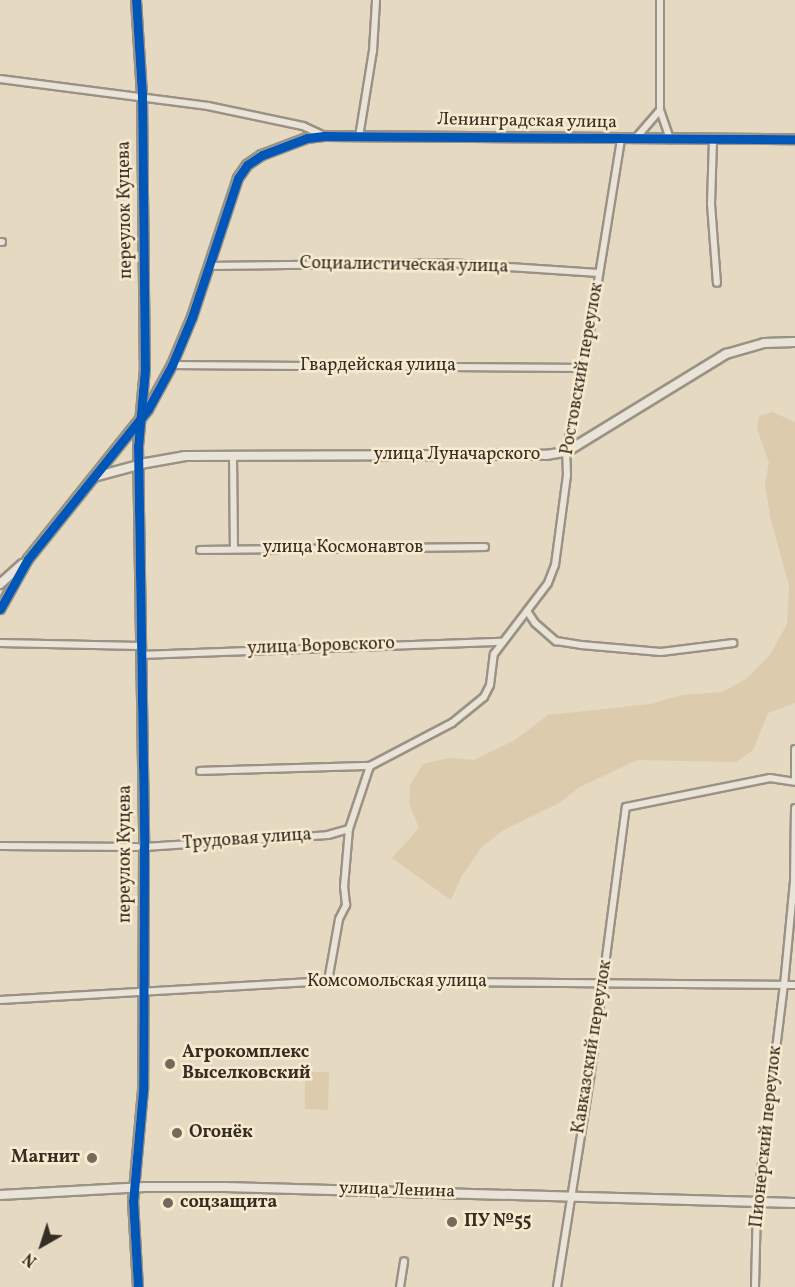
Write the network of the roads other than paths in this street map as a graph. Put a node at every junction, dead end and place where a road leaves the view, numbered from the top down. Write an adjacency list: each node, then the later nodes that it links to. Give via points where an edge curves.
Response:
1 (136, 0): 5 (street, переулок Куцева)
2 (376, 0): 8 (street, via 373,51)
3 (660, 0): 6 (street)
4 (0, 79): 5 (street, Ленинградская улица)
5 (142, 96): 7 (street, Ленинградская улица, via 272,118); 21 (street, переулок Куцева, via 144,391)
6 (660, 110): 9 (street); 11 (street)
7 (324, 136): 8 (street, Ленинградская улица); 14 (street, Ленинградская улица, via 307,138)
8 (359, 137): 10 (street, Ленинградская улица)
9 (635, 139): 10 (street, Ленинградская улица); 11 (street, Ленинградская улица)
10 (621, 140): 16 (street, Ростовский переулок)
11 (670, 140): 12 (street, Ленинградская улица)
12 (712, 140): 13 (street, Ленинградская улица); 17 (street, via 711,204)
13 (795, 140)
14 (262, 155): 15 (street, переулок Куцева, via 247,165 238,178)
15 (208, 266): 16 (street, Социалистическая улица, via 449,263); 19 (street, переулок Куцева)
16 (599, 273): 20 (street, Ростовский переулок)
17 (717, 283)
18 (795, 342): 22 (street, улица Луначарского, via 764,343 726,354)
19 (172, 365): 20 (street, Гвардейская улица); 21 (street, переулок Куцева)
20 (584, 368): 22 (street, Ростовский переулок)
21 (140, 420): 24 (street, переулок Куцева); 25 (street)
22 (566, 452): 23 (street, улица Луначарского); 32 (street, Ростовский переулок, via 567,475 555,565 548,583)
23 (233, 456): 24 (street, улица Луначарского, via 184,456); 27 (street)
24 (139, 465): 25 (street, улица Луначарского); 36 (street, переулок Куцева)
25 (93, 478): 29 (street)
26 (485, 547): 27 (street, улица Космонавтов)
27 (234, 548): 28 (street, улица Космонавтов)
28 (200, 550)
29 (28, 559): 30 (street); 31 (street)
30 (0, 584)
31 (0, 609)
32 (527, 612): 33 (street, Ростовский переулок); 35 (street, via 556,641 582,645 661,652)
33 (502, 642): 36 (street, улица Воровского); 38 (street, Ростовский переулок, via 494,654 490,685 483,697 452,723)
34 (0, 643): 36 (street, улица Воровского)
35 (733, 643)
36 (140, 651): 44 (street, переулок Куцева)
37 (795, 749): 40 (street)
38 (370, 765): 39 (street, Ростовский переулок); 42 (street)
39 (200, 771)
40 (795, 781): 46 (street, Кавказский переулок, via 770,778 626,807)
41 (795, 808): 47 (street, Пионерский переулок, via 794,881)
42 (349, 829): 44 (street, Трудовая улица, via 328,835); 45 (street, via 346,905 339,919)
43 (0, 846): 44 (street, Трудовая улица)
44 (141, 847): 49 (street, переулок Куцева)
45 (328, 981): 46 (street, Комсомольская улица); 49 (street, Комсомольская улица)
46 (603, 981): 47 (street, Комсомольская улица); 53 (street, Кавказский переулок)
47 (784, 985): 48 (street, Комсомольская улица); 55 (street, Пионерский переулок)
48 (795, 985)
49 (142, 991): 50 (street, Комсомольская улица); 51 (street, переулок Куцева, via 143,1090)
50 (0, 1000)
51 (134, 1188): 52 (street, улица Ленина); 53 (street, улица Ленина, via 271,1187); 57 (street, переулок Куцева)
52 (0, 1195)
53 (570, 1197): 55 (street, улица Ленина); 59 (street, Кавказский переулок)
54 (795, 1203): 55 (street, улица Ленина)
55 (757, 1204): 60 (street, Пионерский переулок)
56 (404, 1261): 58 (street)
57 (138, 1287)
58 (400, 1287)
59 (557, 1287)
60 (755, 1287)

